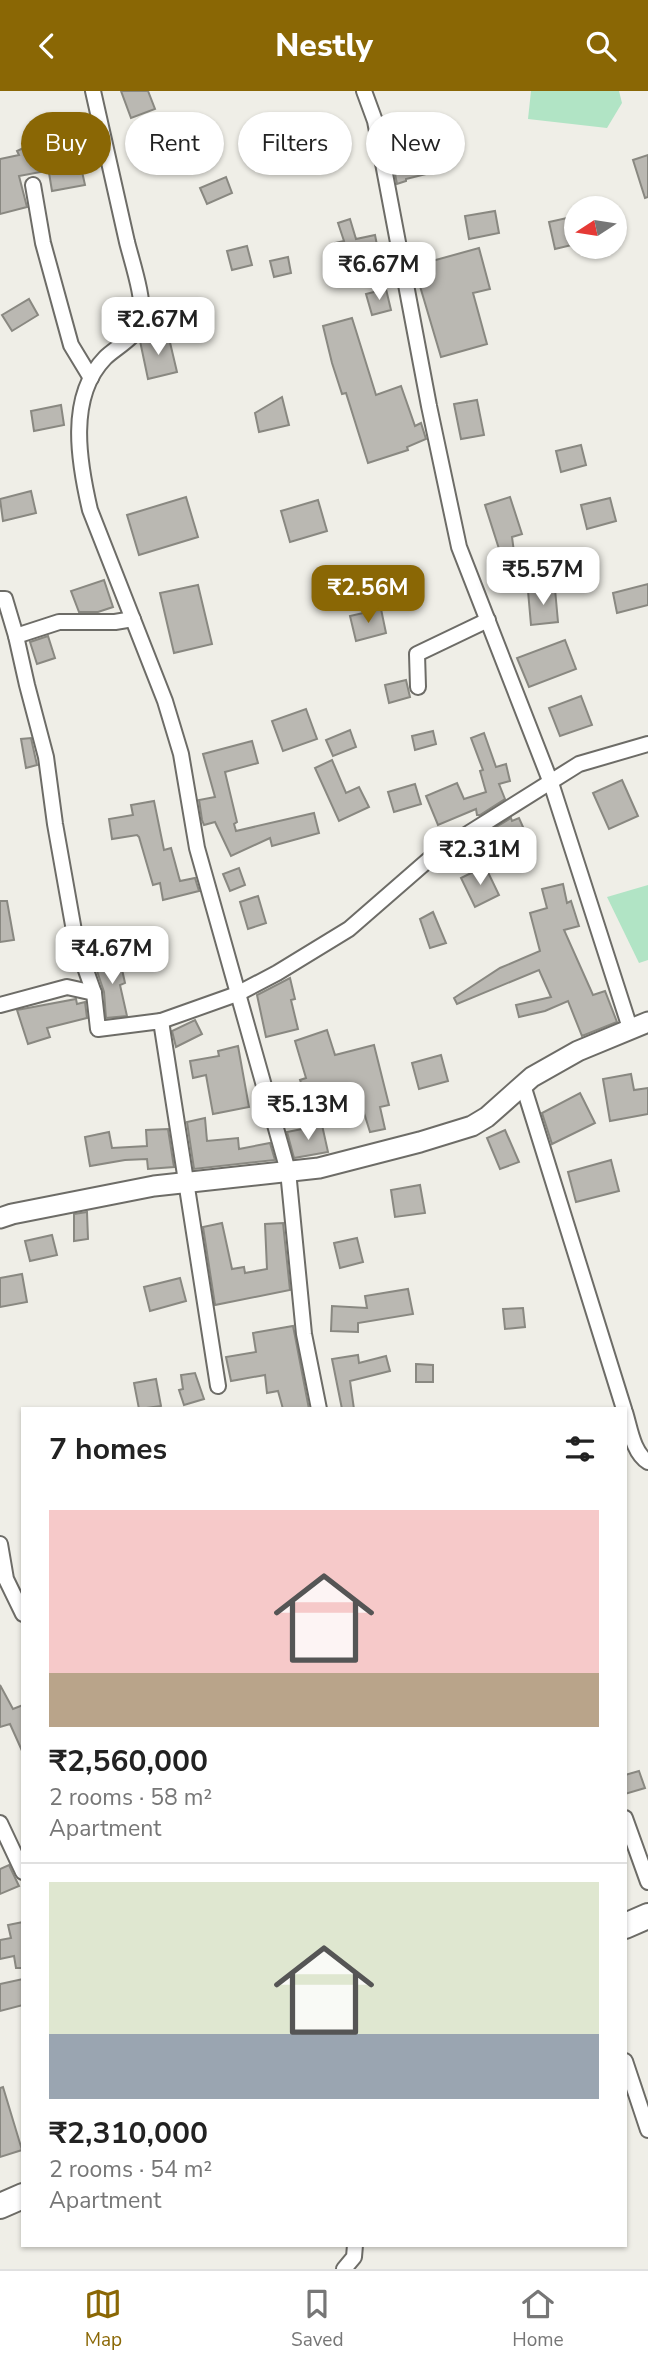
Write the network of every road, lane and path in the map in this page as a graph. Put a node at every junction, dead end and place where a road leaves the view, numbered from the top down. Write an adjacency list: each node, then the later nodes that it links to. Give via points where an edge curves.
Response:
1 (93, 91): 4 (street, via 141,319)
2 (364, 91): 7 (street, via 375,121 459,547)
3 (33, 185): 4 (street, via 43,243 71,345)
4 (91, 378): 6 (street, via 78,415 84,483 90,510)
5 (0, 599): 8 (street, via 5,599)
6 (133, 619): 8 (street, via 59,622); 13 (street, via 181,754 197,848)
7 (488, 620): 9 (street, via 417,654); 11 (street)
8 (16, 636): 12 (street, via 46,757 76,942)
9 (418, 687)
10 (648, 744): 11 (street, via 579,764)
11 (551, 783): 13 (street, via 434,855 349,929); 16 (street)
12 (94, 993): 14 (street, via 66,987); 15 (street, via 97,1028)
13 (237, 994): 15 (street); 18 (street)
14 (0, 1005)
15 (161, 1021): 19 (street)
16 (639, 1025): 17 (main road, via 578,1051)
17 (523, 1085): 18 (main road, via 472,1126 318,1168); 23 (street)
18 (288, 1171): 19 (main road); 22 (street, via 304,1334)
19 (188, 1183): 20 (main road); 21 (street)
20 (0, 1218)
21 (218, 1386)
22 (318, 1407)
23 (623, 1407)
24 (627, 1419): 25 (street, via 637,1449)
25 (648, 1462)
26 (0, 1544): 27 (street, via 6,1579)
27 (21, 1611)
28 (0, 1823): 30 (street)
29 (627, 1824): 31 (street)
30 (21, 1868)
31 (648, 1882)
32 (627, 2067): 33 (street)
33 (648, 2130)
34 (21, 2197): 35 (highway)
35 (0, 2206)
36 (355, 2247): 37 (street, via 354,2257)
37 (344, 2269)

